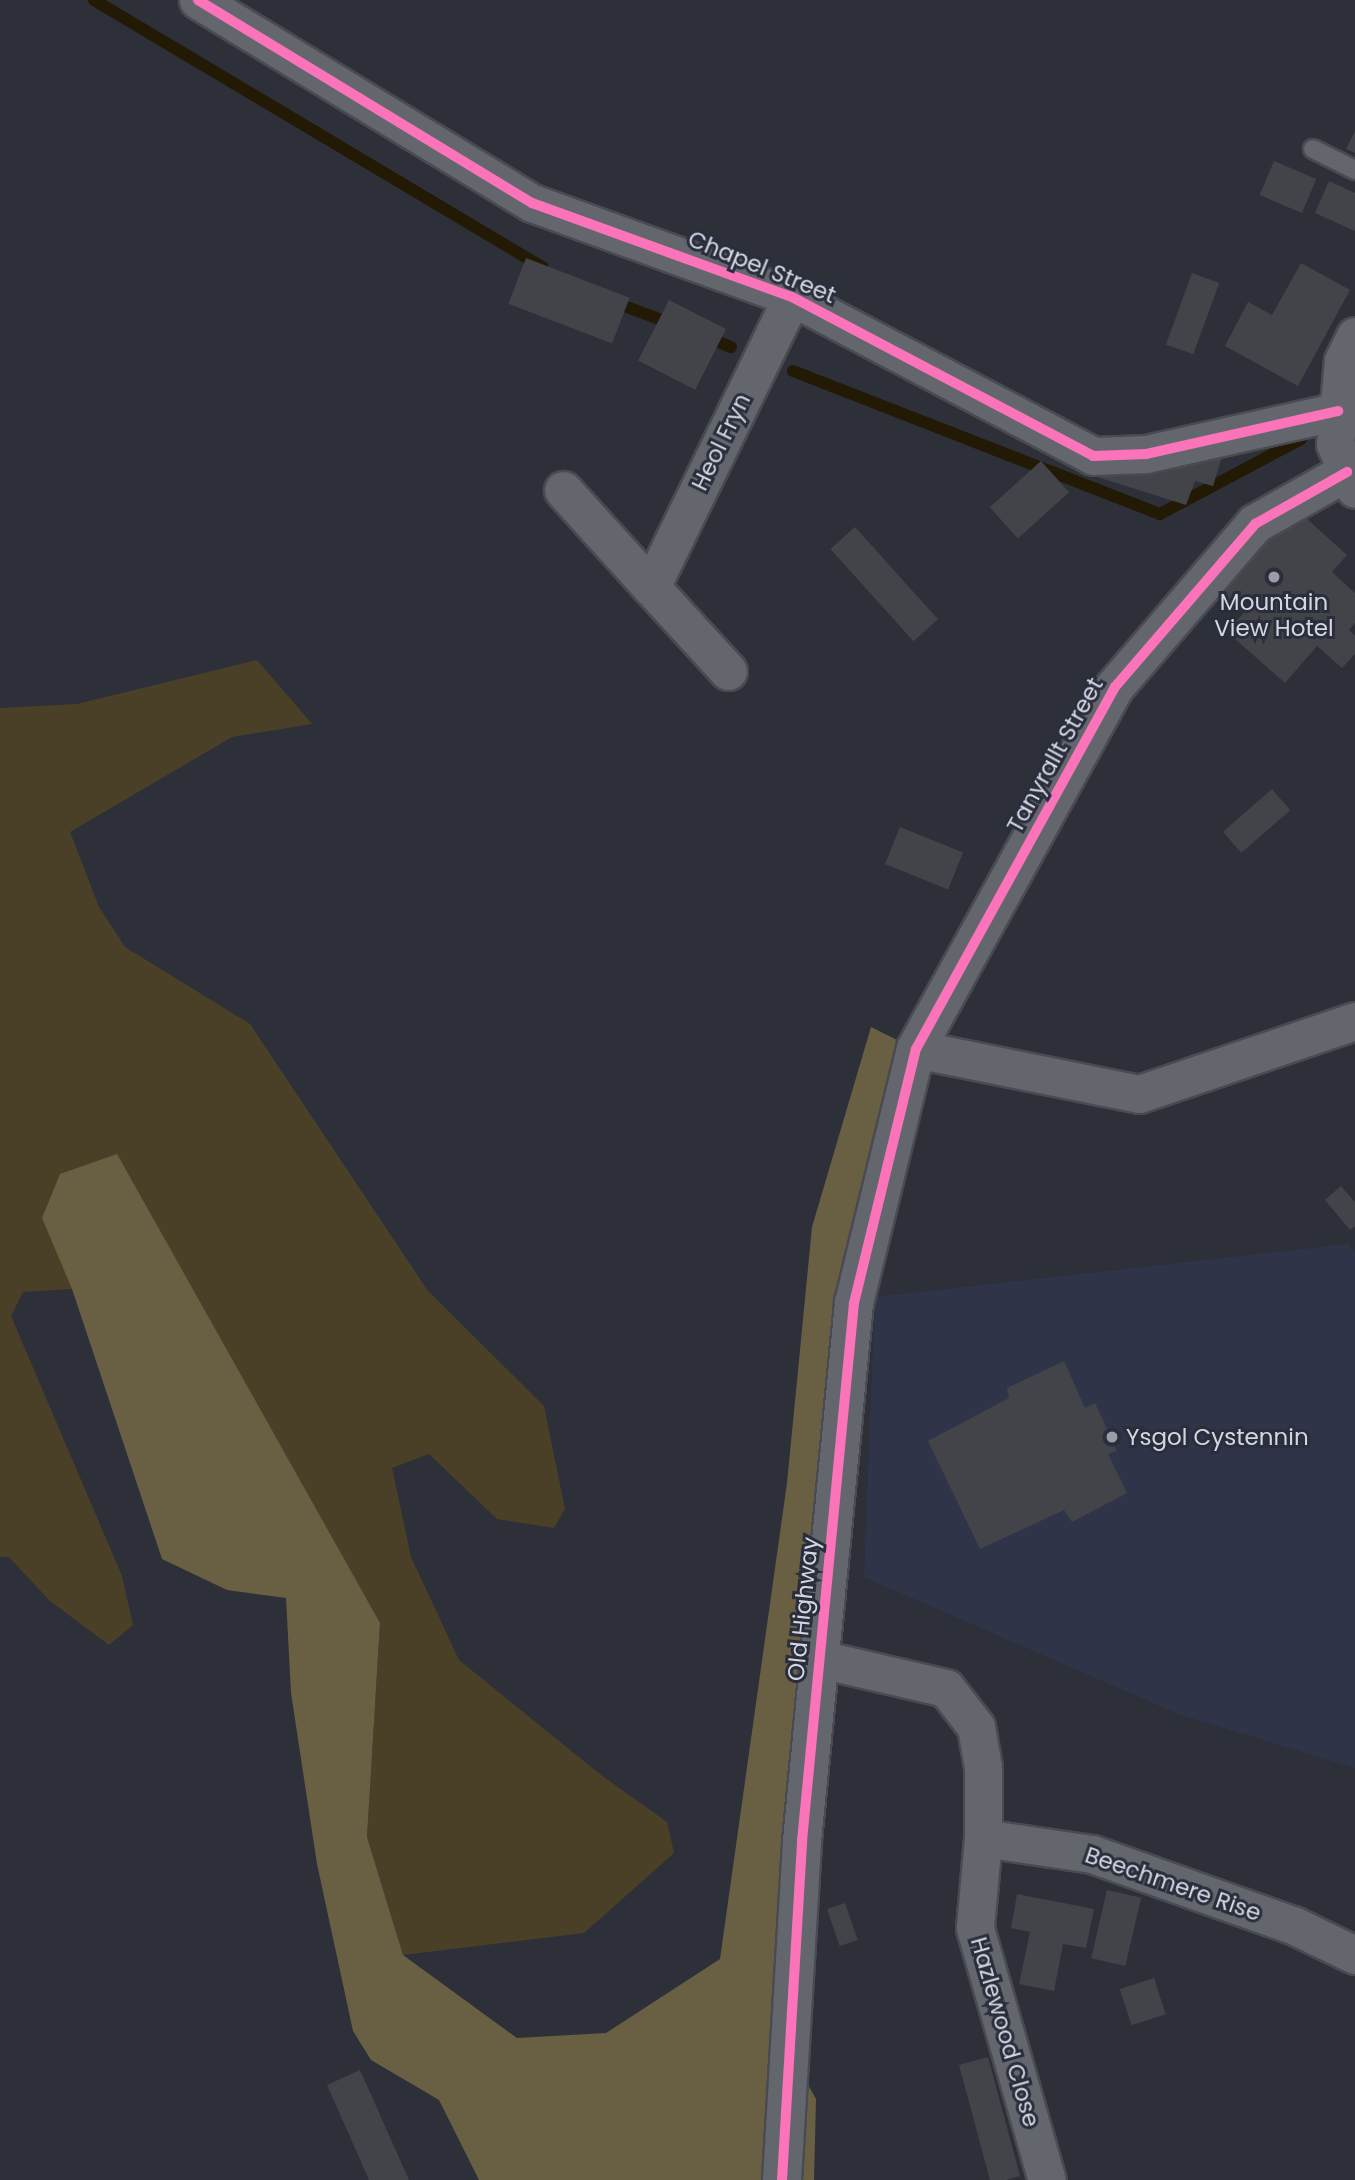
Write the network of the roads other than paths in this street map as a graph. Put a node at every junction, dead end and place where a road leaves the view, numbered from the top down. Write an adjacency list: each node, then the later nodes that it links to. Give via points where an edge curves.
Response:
1 (198, 0): 4 (street, Chapel Street, via 532,203)
2 (1313, 149): 3 (lane)
3 (1355, 170)
4 (792, 297): 6 (street, Chapel Street, via 1094,456 1146,454); 9 (street, Heol Fryn)
5 (1355, 335): 6 (street, via 1343,361)
6 (1338, 411): 7 (street, via 1335,444)
7 (1351, 481): 12 (street, Tanyrallt Street, via 1255,524 1115,687)
8 (563, 490): 9 (street)
9 (651, 587): 10 (street)
10 (728, 671)
11 (1355, 1021): 12 (street, via 1139,1094)
12 (916, 1049): 13 (street, Old Highway, via 854,1303)
13 (820, 1659): 14 (street, Hazlewood Close, via 946,1688 976,1727 983,1767); 16 (street, Old Highway, via 802,1841)
14 (983, 1838): 15 (street, Beechmere Rise, via 1091,1854 1293,1926); 17 (street, Hazlewood Close, via 975,1928)
15 (1355, 1955)
16 (782, 2180)
17 (1046, 2180)

